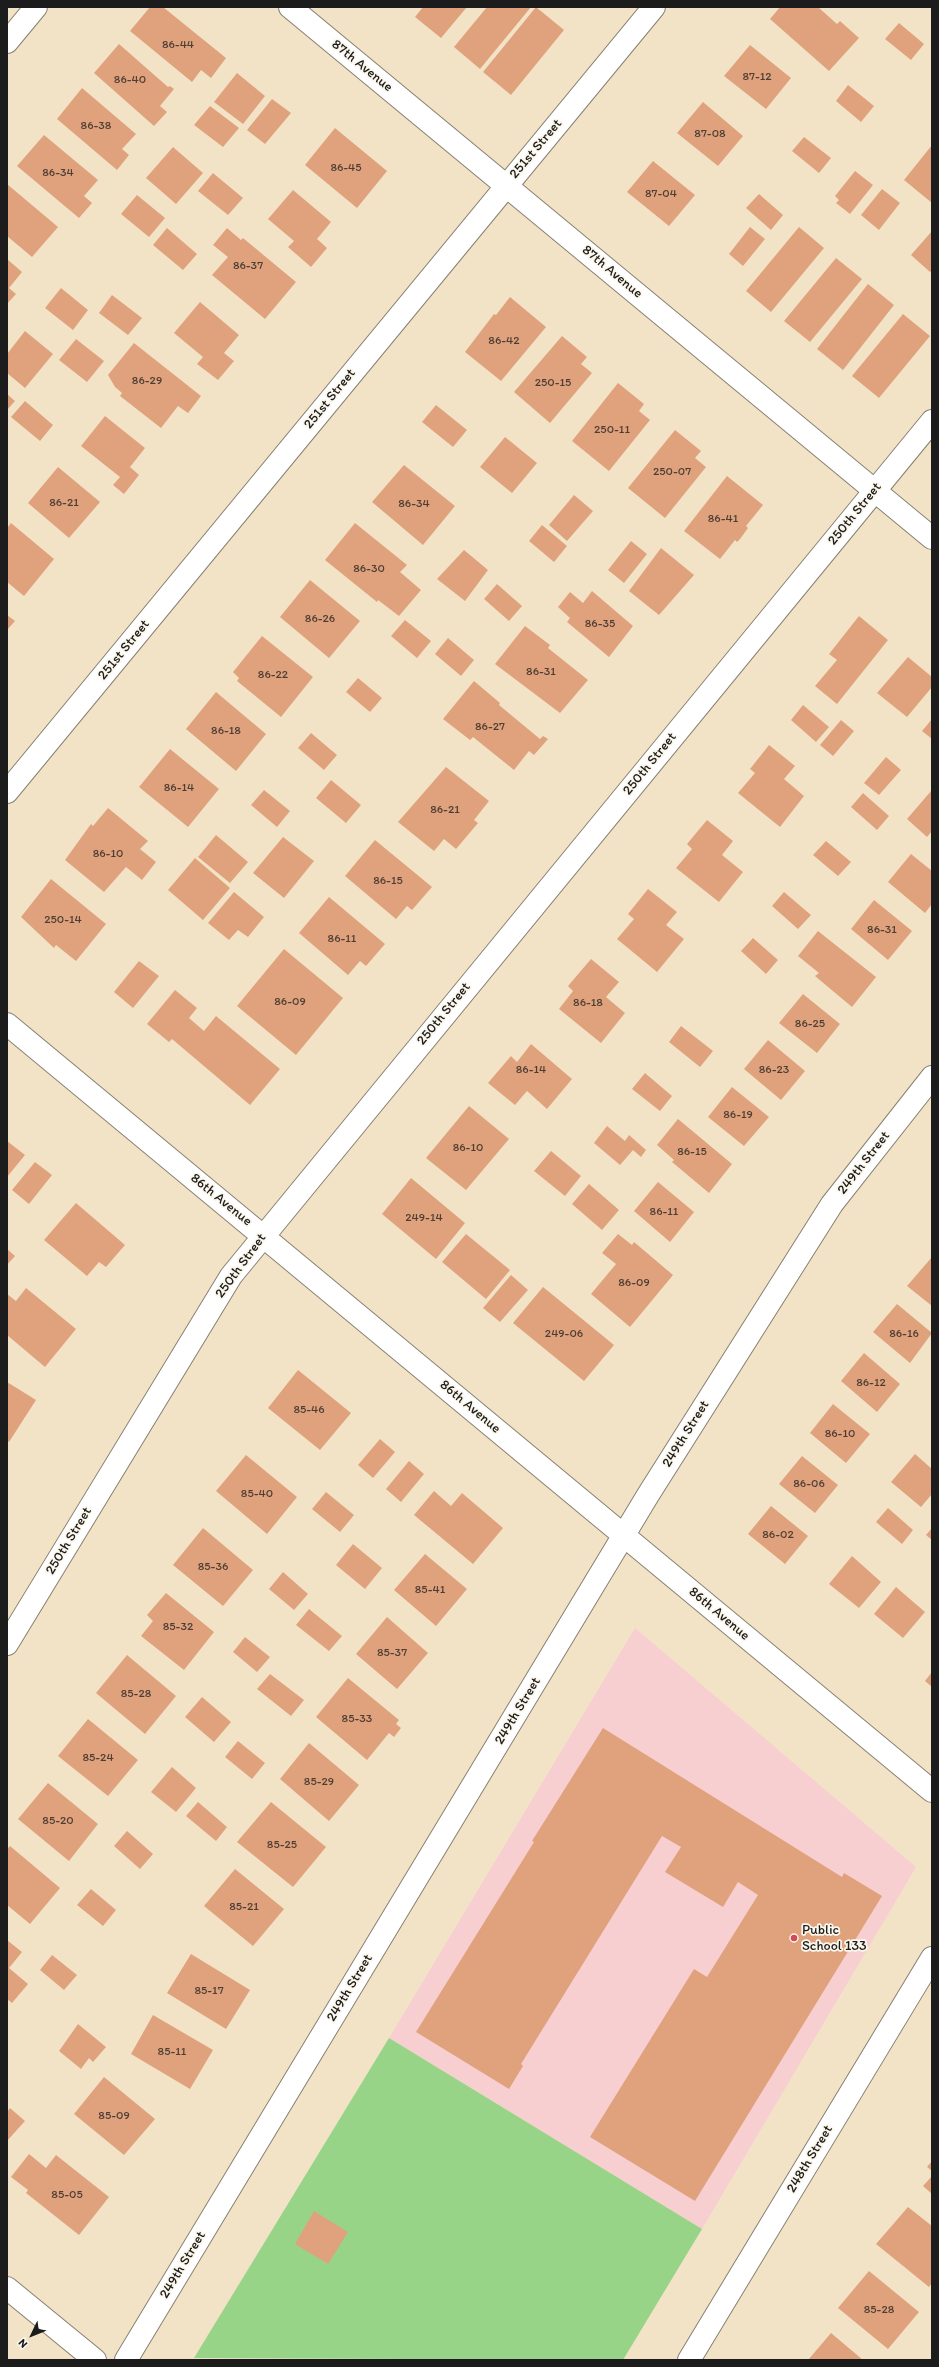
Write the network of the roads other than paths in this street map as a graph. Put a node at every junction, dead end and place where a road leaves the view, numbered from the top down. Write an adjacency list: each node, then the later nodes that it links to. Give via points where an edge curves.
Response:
1 (36, 7): 4 (street)
2 (290, 7): 5 (street, 87th Avenue)
3 (654, 7): 5 (street, 251st Street)
4 (7, 42)
5 (506, 185): 7 (street, 87th Avenue); 9 (street, 251st Street)
6 (932, 421): 7 (street, 250th Street)
7 (874, 490): 8 (street, 87th Avenue); 12 (street, 250th Street)
8 (932, 538)
9 (7, 792)
10 (7, 1024): 12 (street, 86th Avenue)
11 (932, 1076): 13 (street, 249th Street, via 832,1204)
12 (263, 1235): 13 (street, 86th Avenue); 14 (street, 250th Street, via 231,1276)
13 (623, 1535): 15 (street, 86th Avenue); 19 (street, 249th Street)
14 (7, 1644)
15 (932, 1791)
16 (932, 1958): 20 (street, 248th Street)
17 (7, 2288): 18 (street)
18 (95, 2360)
19 (126, 2360)
20 (689, 2360)

